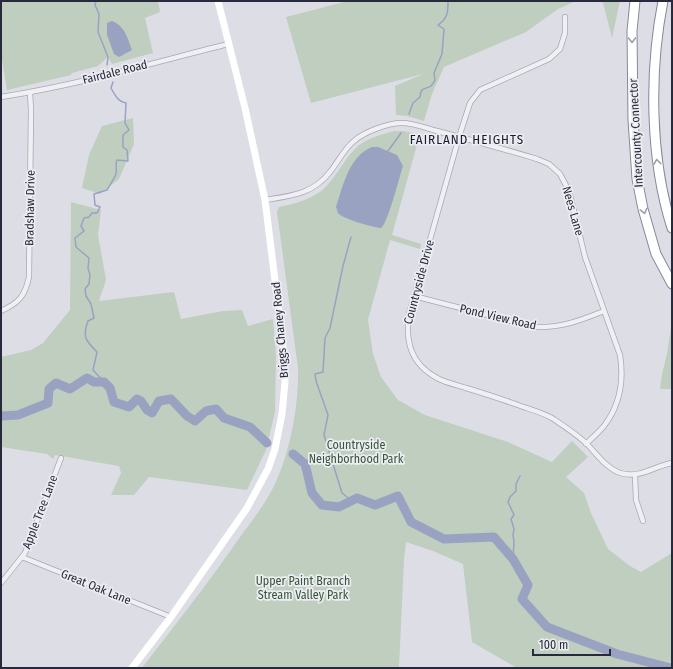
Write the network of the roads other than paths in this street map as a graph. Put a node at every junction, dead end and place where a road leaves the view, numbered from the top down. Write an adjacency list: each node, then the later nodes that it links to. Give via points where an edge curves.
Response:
1 (218, 1): 5 (main road, Briggs Chaney Road)
2 (636, 1): 11 (highway, Intercounty Connector, one-way to 11, via 632,31 633,120 637,179 656,254)
3 (663, 1): 10 (highway, Intercounty Connector, one-way to 3, via 662,190 656,149 654,103 658,29)
4 (565, 17): 8 (street, Countryside Drive, via 565,33 560,49 549,59 480,90 470,103)
5 (228, 44): 6 (street, Fairdale Road); 9 (main road, Briggs Chaney Road)
6 (30, 93): 7 (street, Fairdale Road); 13 (street, Bradshaw Drive, via 29,277 27,288 20,299 13,306)
7 (1, 97)
8 (459, 137): 9 (street, Nees Lane, via 403,123 391,124 353,141 316,186 299,194); 12 (street, Countryside Drive); 14 (street, Nees Lane, via 537,159 549,164 560,174 569,191 585,257)
9 (265, 200): 22 (main road, Briggs Chaney Road, via 284,353 285,382 276,449 247,508)
10 (672, 228)
11 (672, 284)
12 (414, 296): 14 (street, Pond View Road, via 534,328 564,326); 15 (street, Countryside Drive, via 407,330 409,345 424,369 438,378 549,417 569,429)
13 (1, 311)
14 (604, 311): 15 (street, Nees Lane, via 620,355 621,385 611,415)
15 (586, 444): 18 (street, Countryside Drive, via 618,472)
16 (61, 458): 20 (street, Apple Tree Lane)
17 (672, 463): 18 (street)
18 (635, 475): 19 (street, via 636,500)
19 (643, 521)
20 (22, 557): 21 (street, Apple Tree Lane); 22 (street, Great Oak Lane)
21 (1, 583)
22 (171, 617): 23 (main road, Briggs Chaney Road)
23 (132, 668)

